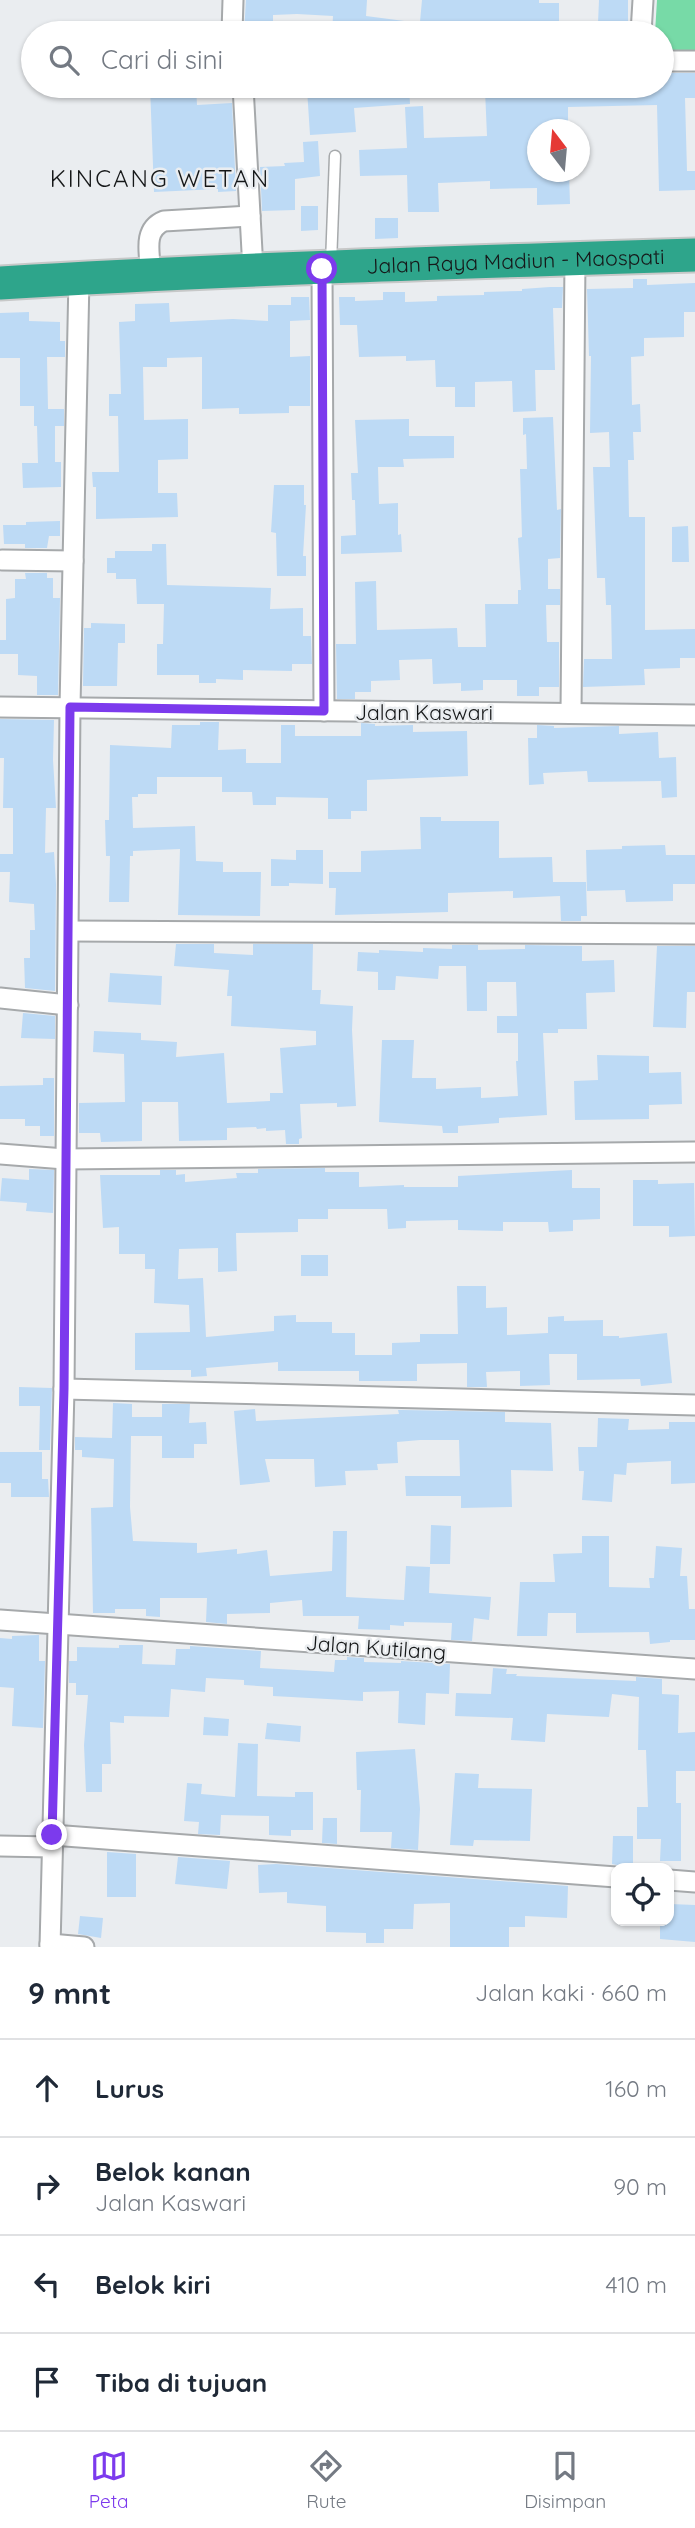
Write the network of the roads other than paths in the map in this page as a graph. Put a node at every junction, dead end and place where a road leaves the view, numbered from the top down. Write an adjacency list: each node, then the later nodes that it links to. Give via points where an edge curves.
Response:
1 (233, 0): 3 (street)
2 (643, 0): 4 (street)
3 (232, 21)
4 (642, 21)
5 (674, 61): 6 (street)
6 (695, 61)
7 (244, 98): 9 (street)
8 (335, 156): 12 (lane)
9 (250, 216): 13 (street); 14 (street, via 164,220 154,225 150,233)
10 (695, 255): 11 (highway, Jalan Raya Madiun - Maospati)
11 (575, 259): 12 (highway, Jalan Raya Madiun - Maospati); 22 (street)
12 (327, 269): 13 (highway, Jalan Raya Madiun - Maospati); 21 (street)
13 (253, 270): 14 (highway, Jalan Raya Madiun - Maospati)
14 (151, 275): 15 (highway, Jalan Raya Madiun - Maospati)
15 (79, 278): 16 (highway, Jalan Raya Madiun - Maospati); 18 (street)
16 (0, 283)
17 (2, 560): 18 (street)
18 (73, 561): 20 (street)
19 (0, 706): 20 (street, Jalan Kaswari)
20 (70, 707): 21 (street, Jalan Kaswari); 24 (street)
21 (324, 711): 22 (street, Jalan Kaswari)
22 (571, 713): 23 (street, Jalan Kaswari)
23 (695, 715)
24 (69, 932): 25 (street); 27 (street)
25 (695, 934)
26 (0, 998): 27 (street)
27 (68, 1005): 30 (street)
28 (695, 1152): 30 (street)
29 (0, 1154): 30 (street)
30 (65, 1159): 31 (street)
31 (64, 1389): 32 (street); 34 (street)
32 (695, 1405)
33 (0, 1620): 34 (street, Jalan Kutilang)
34 (57, 1626): 35 (street, Jalan Kutilang); 36 (street)
35 (695, 1669)
36 (52, 1841): 37 (street); 38 (street); 41 (street)
37 (0, 1846)
38 (611, 1877)
39 (674, 1881): 40 (street)
40 (695, 1882)
41 (50, 1945): 42 (street)
42 (84, 1947)

